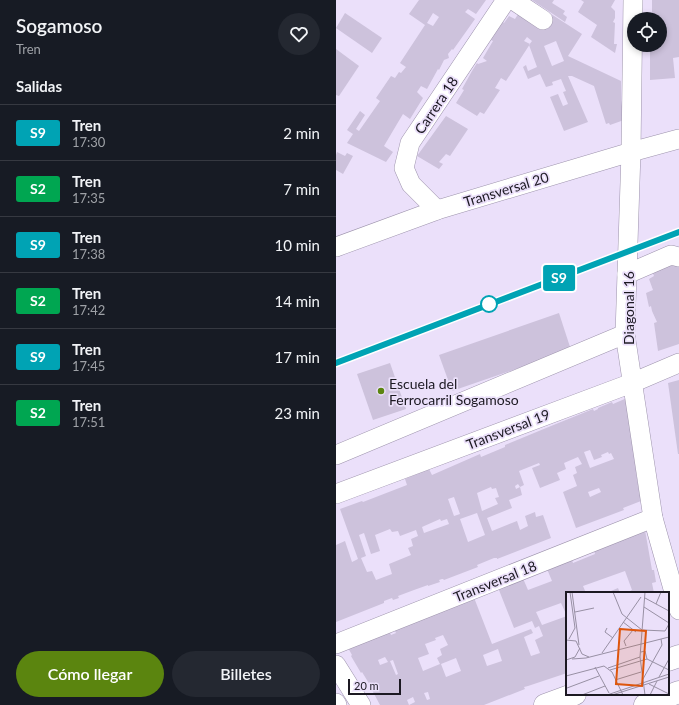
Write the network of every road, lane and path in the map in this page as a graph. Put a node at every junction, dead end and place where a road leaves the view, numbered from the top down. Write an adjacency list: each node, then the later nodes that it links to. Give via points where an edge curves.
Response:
1 (506, 0): 7 (street, Carrera 18, via 410,144 404,168 411,184)
2 (513, 0): 4 (street)
3 (633, 0): 6 (street, Diagonal 16)
4 (543, 20)
5 (679, 139): 6 (street, Transversal 20)
6 (631, 152): 7 (street, Transversal 20); 10 (street, Diagonal 16)
7 (437, 210): 8 (street, Transversal 20)
8 (336, 247)
9 (679, 257): 10 (street, via 671,255)
10 (627, 274): 11 (street, Diagonal 16)
11 (625, 334): 13 (street, Diagonal 16); 14 (street)
12 (679, 363): 13 (street, Transversal 19)
13 (632, 383): 15 (street, Transversal 19); 16 (street, Diagonal 16)
14 (336, 455)
15 (336, 494)
16 (653, 518): 17 (street, Diagonal 16); 18 (street, Transversal 18)
17 (679, 610)
18 (336, 644)
19 (679, 656): 20 (main road)
20 (669, 660)
21 (336, 665): 24 (street)
22 (679, 692): 26 (main road)
23 (572, 695): 25 (main road)
24 (361, 705)
25 (544, 705)
26 (645, 705)

